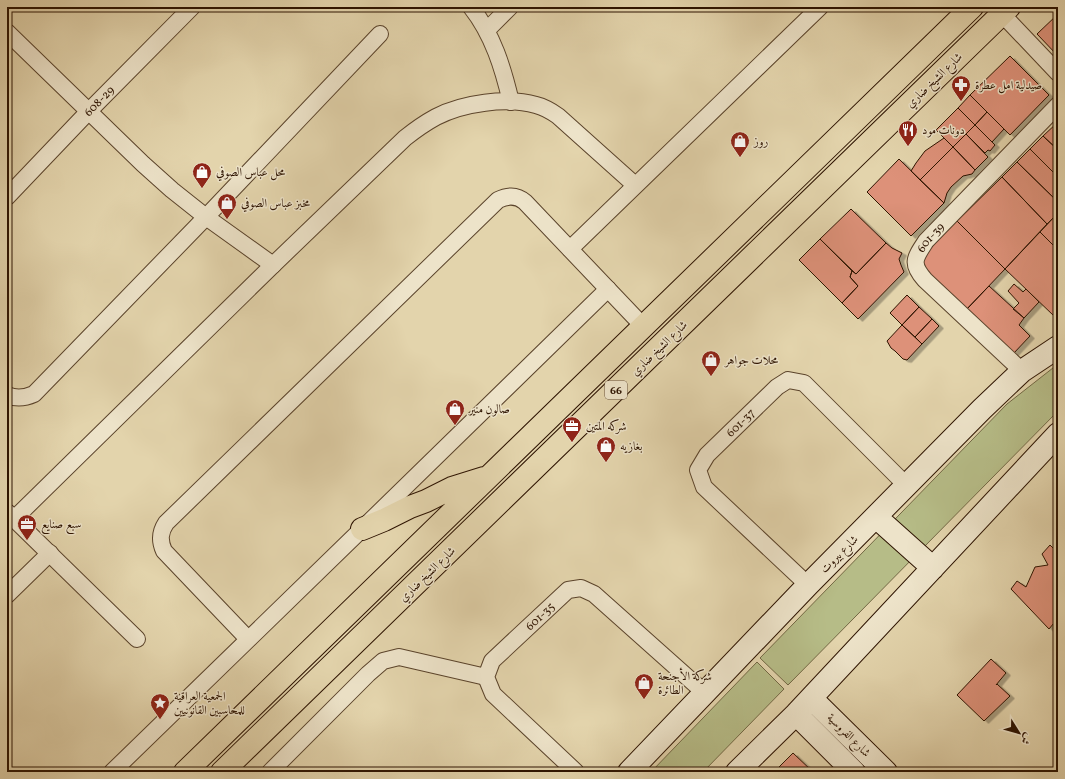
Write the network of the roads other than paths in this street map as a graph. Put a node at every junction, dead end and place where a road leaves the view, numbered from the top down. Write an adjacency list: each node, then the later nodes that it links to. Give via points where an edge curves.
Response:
1 (192, 7): 13 (street, 608-29)
2 (471, 7): 7 (street)
3 (510, 7): 7 (street)
4 (820, 7): 14 (street)
5 (966, 10): 20 (main road, 66)
6 (1006, 11): 10 (street); 42 (main road, شارع الشيخ ضاري / 66)
7 (487, 30): 11 (street, via 501,64)
8 (7, 32): 13 (street)
9 (380, 34): 16 (street)
10 (1058, 73)
11 (511, 102): 14 (street, via 536,105 558,116); 18 (street, via 473,104 420,126)
12 (1058, 105): 22 (street, 601-39, via 926,242 915,263 925,280)
13 (89, 111): 15 (street, 608-29); 16 (street, via 143,164)
14 (635, 185): 17 (street)
15 (7, 197)
16 (206, 217): 18 (street); 23 (street, via 34,394 22,398)
17 (570, 249): 19 (street); 35 (street, via 521,199 509,196 498,200 166,523 160,539 164,551)
18 (274, 265): 27 (street)
19 (608, 289): 20 (street); 29 (street)
20 (643, 326): 25 (main road, 66)
21 (1058, 347): 22 (main road, شارع بيروت)
22 (1022, 372): 26 (main road, شارع بيروت)
23 (7, 395)
24 (1058, 434): 31 (main road)
25 (489, 476): 29 (main road, via 452,488); 41 (main road, 66)
26 (907, 486): 28 (main road, شارع بيروت); 32 (street, 601-37, via 804,383 788,380 777,387 707,455 698,470 704,487)
27 (11, 515): 30 (street)
28 (876, 517): 31 (main road); 32 (main road, شارع بيروت)
29 (362, 529): 35 (street)
30 (50, 553): 33 (street); 34 (street)
31 (933, 568): 38 (main road)
32 (808, 585): 37 (main road, شارع بيروت)
33 (7, 595)
34 (137, 639)
35 (248, 639): 40 (street)
36 (486, 677): 37 (street, 601-35, via 492,661 568,590 581,588 594,594); 43 (street, via 399,656 383,661); 44 (street, via 493,694)
37 (705, 693): 45 (main road, شارع بيروت)
38 (811, 698): 39 (main road); 48 (main road, شارع الفروسية)
39 (796, 714): 46 (main road); 47 (main road, شارع الفروسية)
40 (112, 772)
41 (185, 772)
42 (222, 772)
43 (270, 772)
44 (576, 772)
45 (629, 772)
46 (738, 772)
47 (854, 772)
48 (886, 772)

